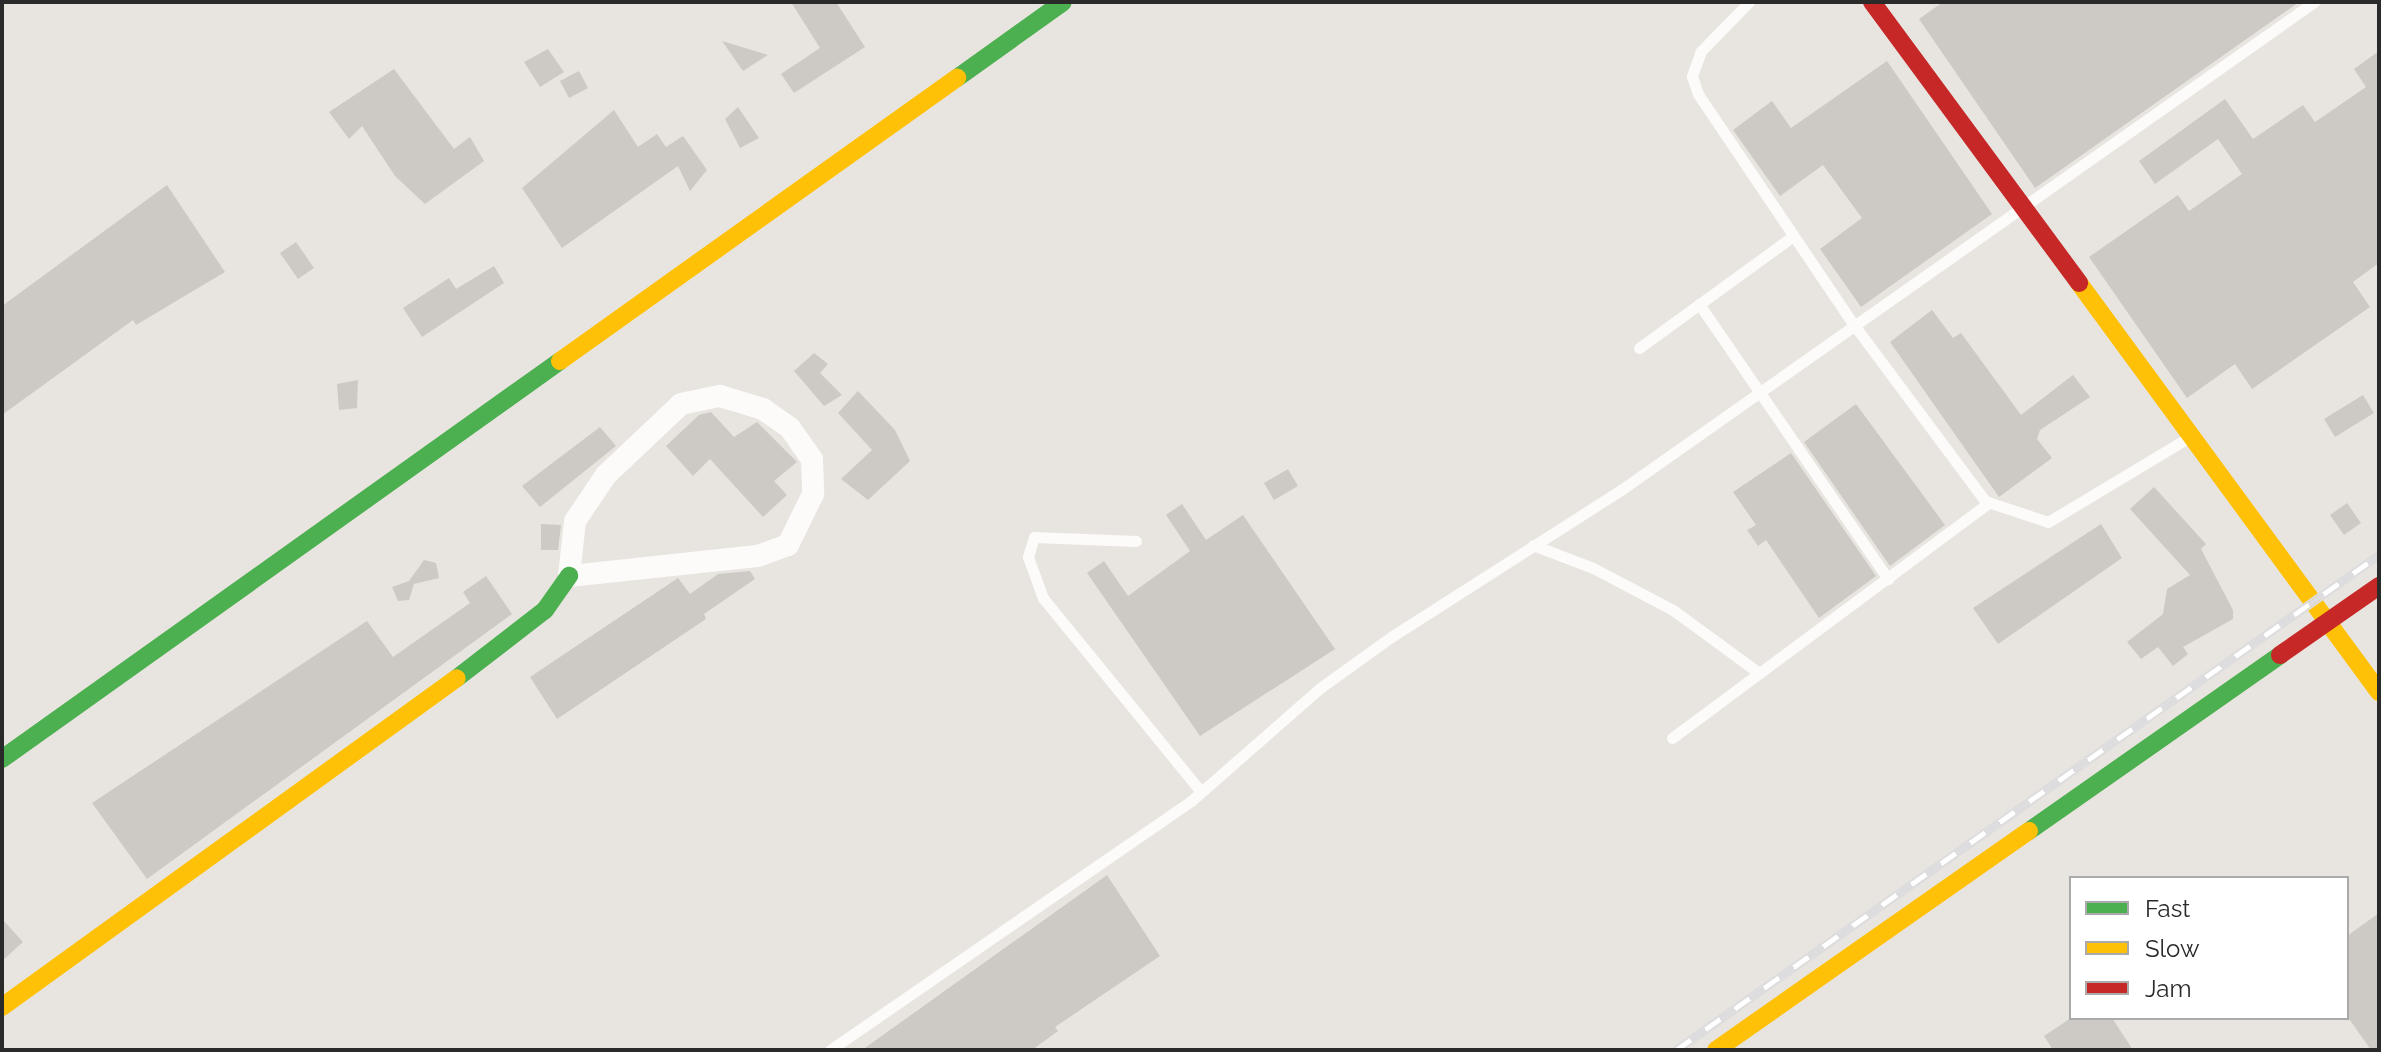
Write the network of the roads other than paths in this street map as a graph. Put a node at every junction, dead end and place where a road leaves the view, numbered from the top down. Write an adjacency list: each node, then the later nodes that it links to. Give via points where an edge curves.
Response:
1 (1063, 2): 22 (street)
2 (1749, 2): 6 (lane, via 1717,28 1692,76 1713,121)
3 (1872, 2): 5 (street)
4 (2314, 2): 5 (lane)
5 (2022, 209): 8 (lane); 11 (street)
6 (1793, 236): 7 (lane); 8 (lane)
7 (1699, 304): 9 (lane); 10 (lane)
8 (1854, 325): 10 (lane); 12 (lane)
9 (1639, 348)
10 (1760, 391): 14 (lane); 16 (lane)
11 (2194, 435): 12 (lane, via 2048,522); 18 (street)
12 (1989, 503): 16 (lane)
13 (1136, 541): 23 (lane, via 1034,537 1028,557 1043,598)
14 (1533, 545): 19 (lane, via 1593,568 1673,610); 23 (lane, via 1320,688)
15 (569, 576): 15 (street, via 575,521 606,475 681,404 720,396 763,409 790,428 812,459 813,494 788,545 757,556); 24 (street, via 545,610 509,641)
16 (1888, 579): 19 (lane)
17 (2379, 586): 18 (street)
18 (2327, 622): 20 (street); 26 (street)
19 (1759, 673): 21 (lane)
20 (2379, 692)
21 (1672, 738)
22 (2, 759)
23 (1201, 792): 25 (lane)
24 (2, 1007)
25 (830, 1050)
26 (1716, 1050)

